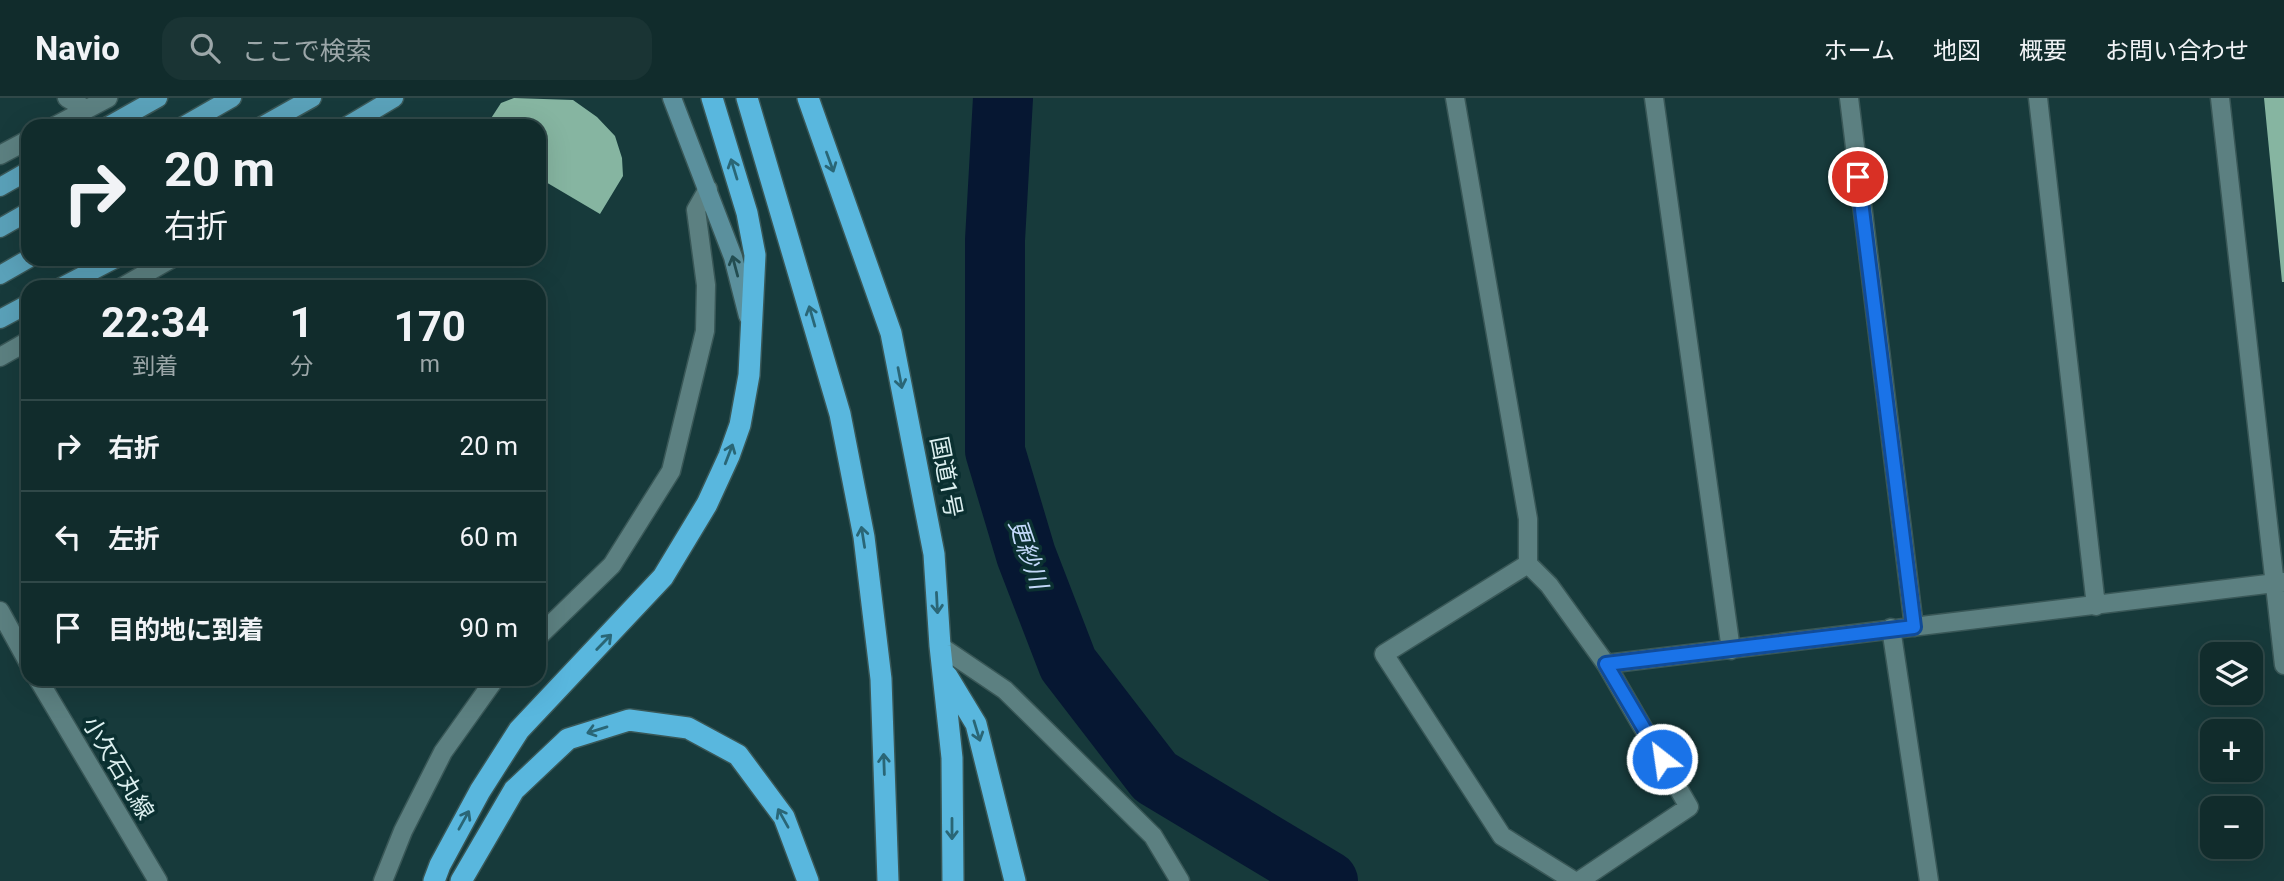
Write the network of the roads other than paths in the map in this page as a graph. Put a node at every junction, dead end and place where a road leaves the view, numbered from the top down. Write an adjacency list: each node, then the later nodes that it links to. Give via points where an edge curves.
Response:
1 (67, 98): 16 (street)
2 (108, 98): 16 (street)
3 (158, 98): 18 (main road)
4 (232, 98): 19 (main road)
5 (312, 98): 20 (main road)
6 (395, 98): 21 (main road); 22 (street)
7 (672, 98): 27 (street)
8 (712, 98): 38 (highway, one-way to 8, via 755,255)
9 (747, 98): 61 (highway, one-way to 9, via 881,679 864,537 840,414)
10 (808, 98): 48 (highway, 国道1号, one-way to 48, via 891,334 934,554)
11 (1455, 98): 41 (street, via 1528,519)
12 (1654, 98): 50 (street)
13 (1849, 98): 45 (street)
14 (2038, 98): 43 (street)
15 (2220, 98): 42 (street)
16 (86, 110): 17 (street)
17 (69, 119)
18 (120, 119)
19 (195, 119)
20 (274, 119)
21 (359, 119)
22 (370, 119)
23 (21, 144): 24 (street)
24 (0, 155)
25 (21, 175): 26 (main road)
26 (0, 187)
27 (708, 189): 38 (street, one-way to 27, via 733,257); 47 (street, via 696,211 706,285 705,331 671,471 612,565)
28 (21, 216): 29 (main road)
29 (0, 228)
30 (21, 263): 33 (main road)
31 (102, 266): 34 (main road)
32 (159, 266): 35 (street)
33 (0, 275)
34 (74, 280)
35 (134, 280)
36 (21, 308): 37 (main road)
37 (0, 319)
38 (752, 332): 58 (highway, one-way to 38, via 480,791 519,730 663,577 684,545 707,504 740,425)
39 (21, 345): 40 (street)
40 (0, 356)
41 (1528, 564): 51 (street, via 1549,584); 65 (street, via 1384,654 1502,836)
42 (2279, 582): 43 (street); 52 (street)
43 (2096, 606): 45 (street)
44 (0, 611): 49 (street)
45 (1914, 627): 46 (street)
46 (1891, 628): 50 (street); 67 (street)
47 (546, 629)
48 (940, 646): 53 (highway, 国道1号); 64 (street, via 1005,690 1035,719 1153,835)
49 (21, 649)
50 (1731, 650): 51 (street)
51 (1606, 664): 66 (street, via 1689,807)
52 (2284, 665)
53 (944, 672): 62 (highway, 国道1号, one-way to 62, via 952,758); 63 (highway, one-way to 63, via 976,724)
54 (42, 686): 56 (street, 小欠石丸線)
55 (490, 686): 57 (street, via 443,752)
56 (159, 881)
57 (383, 881)
58 (435, 881)
59 (461, 881): 60 (highway, one-way to 59, via 784,817 738,755 688,728 629,720 568,739 514,790)
60 (808, 881)
61 (888, 881)
62 (953, 881)
63 (1015, 881)
64 (1180, 881)
65 (1574, 881)
66 (1580, 881)
67 (1929, 881)

